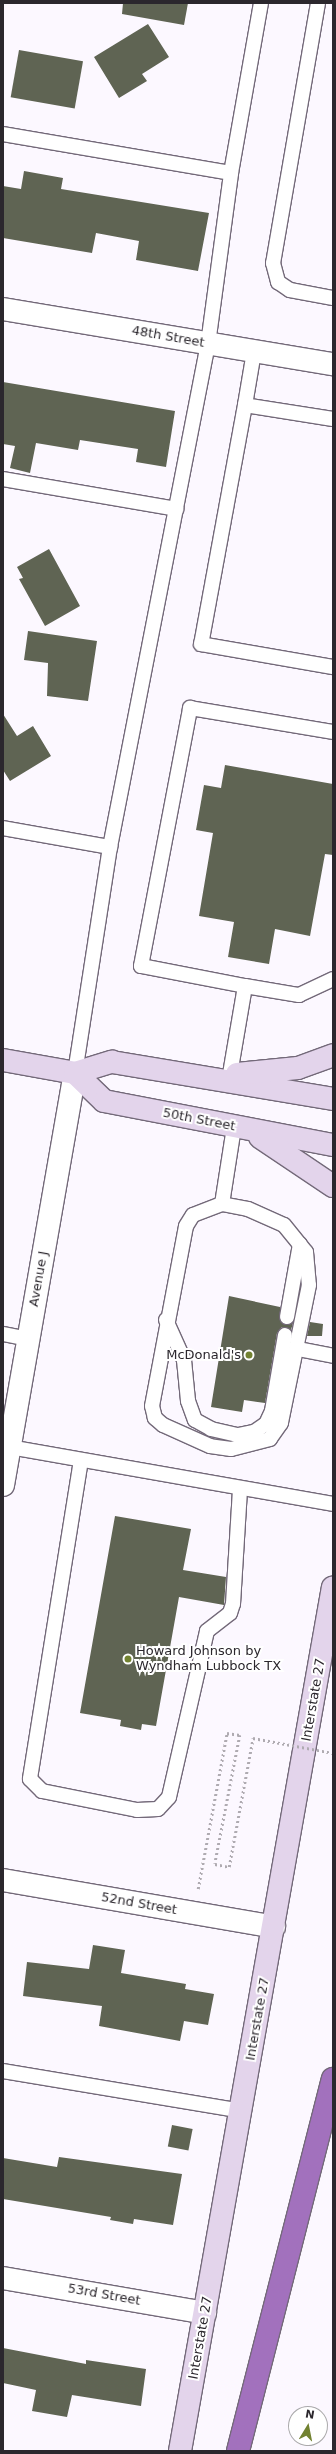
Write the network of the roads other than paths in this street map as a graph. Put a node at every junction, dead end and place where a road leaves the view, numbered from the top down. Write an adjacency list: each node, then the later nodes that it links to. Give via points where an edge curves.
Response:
1 (261, 3): 4 (lane)
2 (318, 3): 5 (lane, via 273,263 278,282 290,290)
3 (3, 134): 4 (lane)
4 (231, 173): 7 (lane)
5 (333, 298)
6 (3, 309): 7 (street, 48th Street)
7 (208, 344): 8 (street, 48th Street); 13 (lane)
8 (254, 352): 9 (street, 48th Street); 10 (lane)
9 (333, 364)
10 (245, 405): 11 (lane); 14 (lane, via 201,644)
11 (333, 419)
12 (3, 479): 13 (lane)
13 (176, 509): 17 (lane)
14 (333, 667)
15 (333, 732): 19 (lane, via 190,708 141,966)
16 (3, 828): 17 (lane)
17 (110, 847): 22 (lane)
18 (333, 979): 19 (lane, via 299,995)
19 (245, 986): 24 (lane)
20 (333, 1055): 24 (main road, via 298,1068)
21 (3, 1060): 22 (main road)
22 (75, 1073): 23 (main road, via 112,1062); 26 (main road, 50th Street, via 104,1101); 35 (street, Avenue J)
23 (187, 1074): 24 (main road); 25 (main road)
24 (230, 1074)
25 (333, 1099)
26 (240, 1128): 27 (main road, 50th Street); 28 (main road, via 290,1154); 29 (lane)
27 (333, 1145)
28 (333, 1186)
29 (222, 1204): 30 (lane, via 270,1216 284,1225); 32 (lane, via 193,1215 186,1226)
30 (300, 1244): 31 (lane); 36 (lane, via 306,1252 309,1285)
31 (287, 1318)
32 (166, 1320): 34 (lane, via 184,1360 188,1401 195,1420 211,1429 238,1435 254,1432 266,1424 272,1411); 36 (lane, via 152,1406 155,1418 163,1425 210,1446 231,1449 270,1439 281,1423)
33 (3, 1334): 35 (lane)
34 (284, 1335)
35 (29, 1339): 38 (street, Avenue J)
36 (298, 1349): 37 (lane)
37 (333, 1356)
38 (10, 1447): 39 (lane); 40 (street, Avenue J)
39 (81, 1460): 41 (lane); 41 (lane, via 30,1779 42,1791 137,1810 158,1809 169,1797 207,1631 230,1613 233,1604)
40 (3, 1485)
41 (240, 1488): 42 (lane)
42 (333, 1504)
43 (333, 1587): 45 (main road, Interstate 27)
44 (3, 1880): 45 (street, 52nd Street)
45 (274, 1927): 48 (main road, Interstate 27)
46 (3, 2071): 48 (lane)
47 (333, 2079): 52 (highway)
48 (241, 2112): 50 (main road, Interstate 27)
49 (3, 2278): 50 (street, 53rd Street)
50 (205, 2313): 51 (main road, Interstate 27)
51 (180, 2451)
52 (238, 2451)

